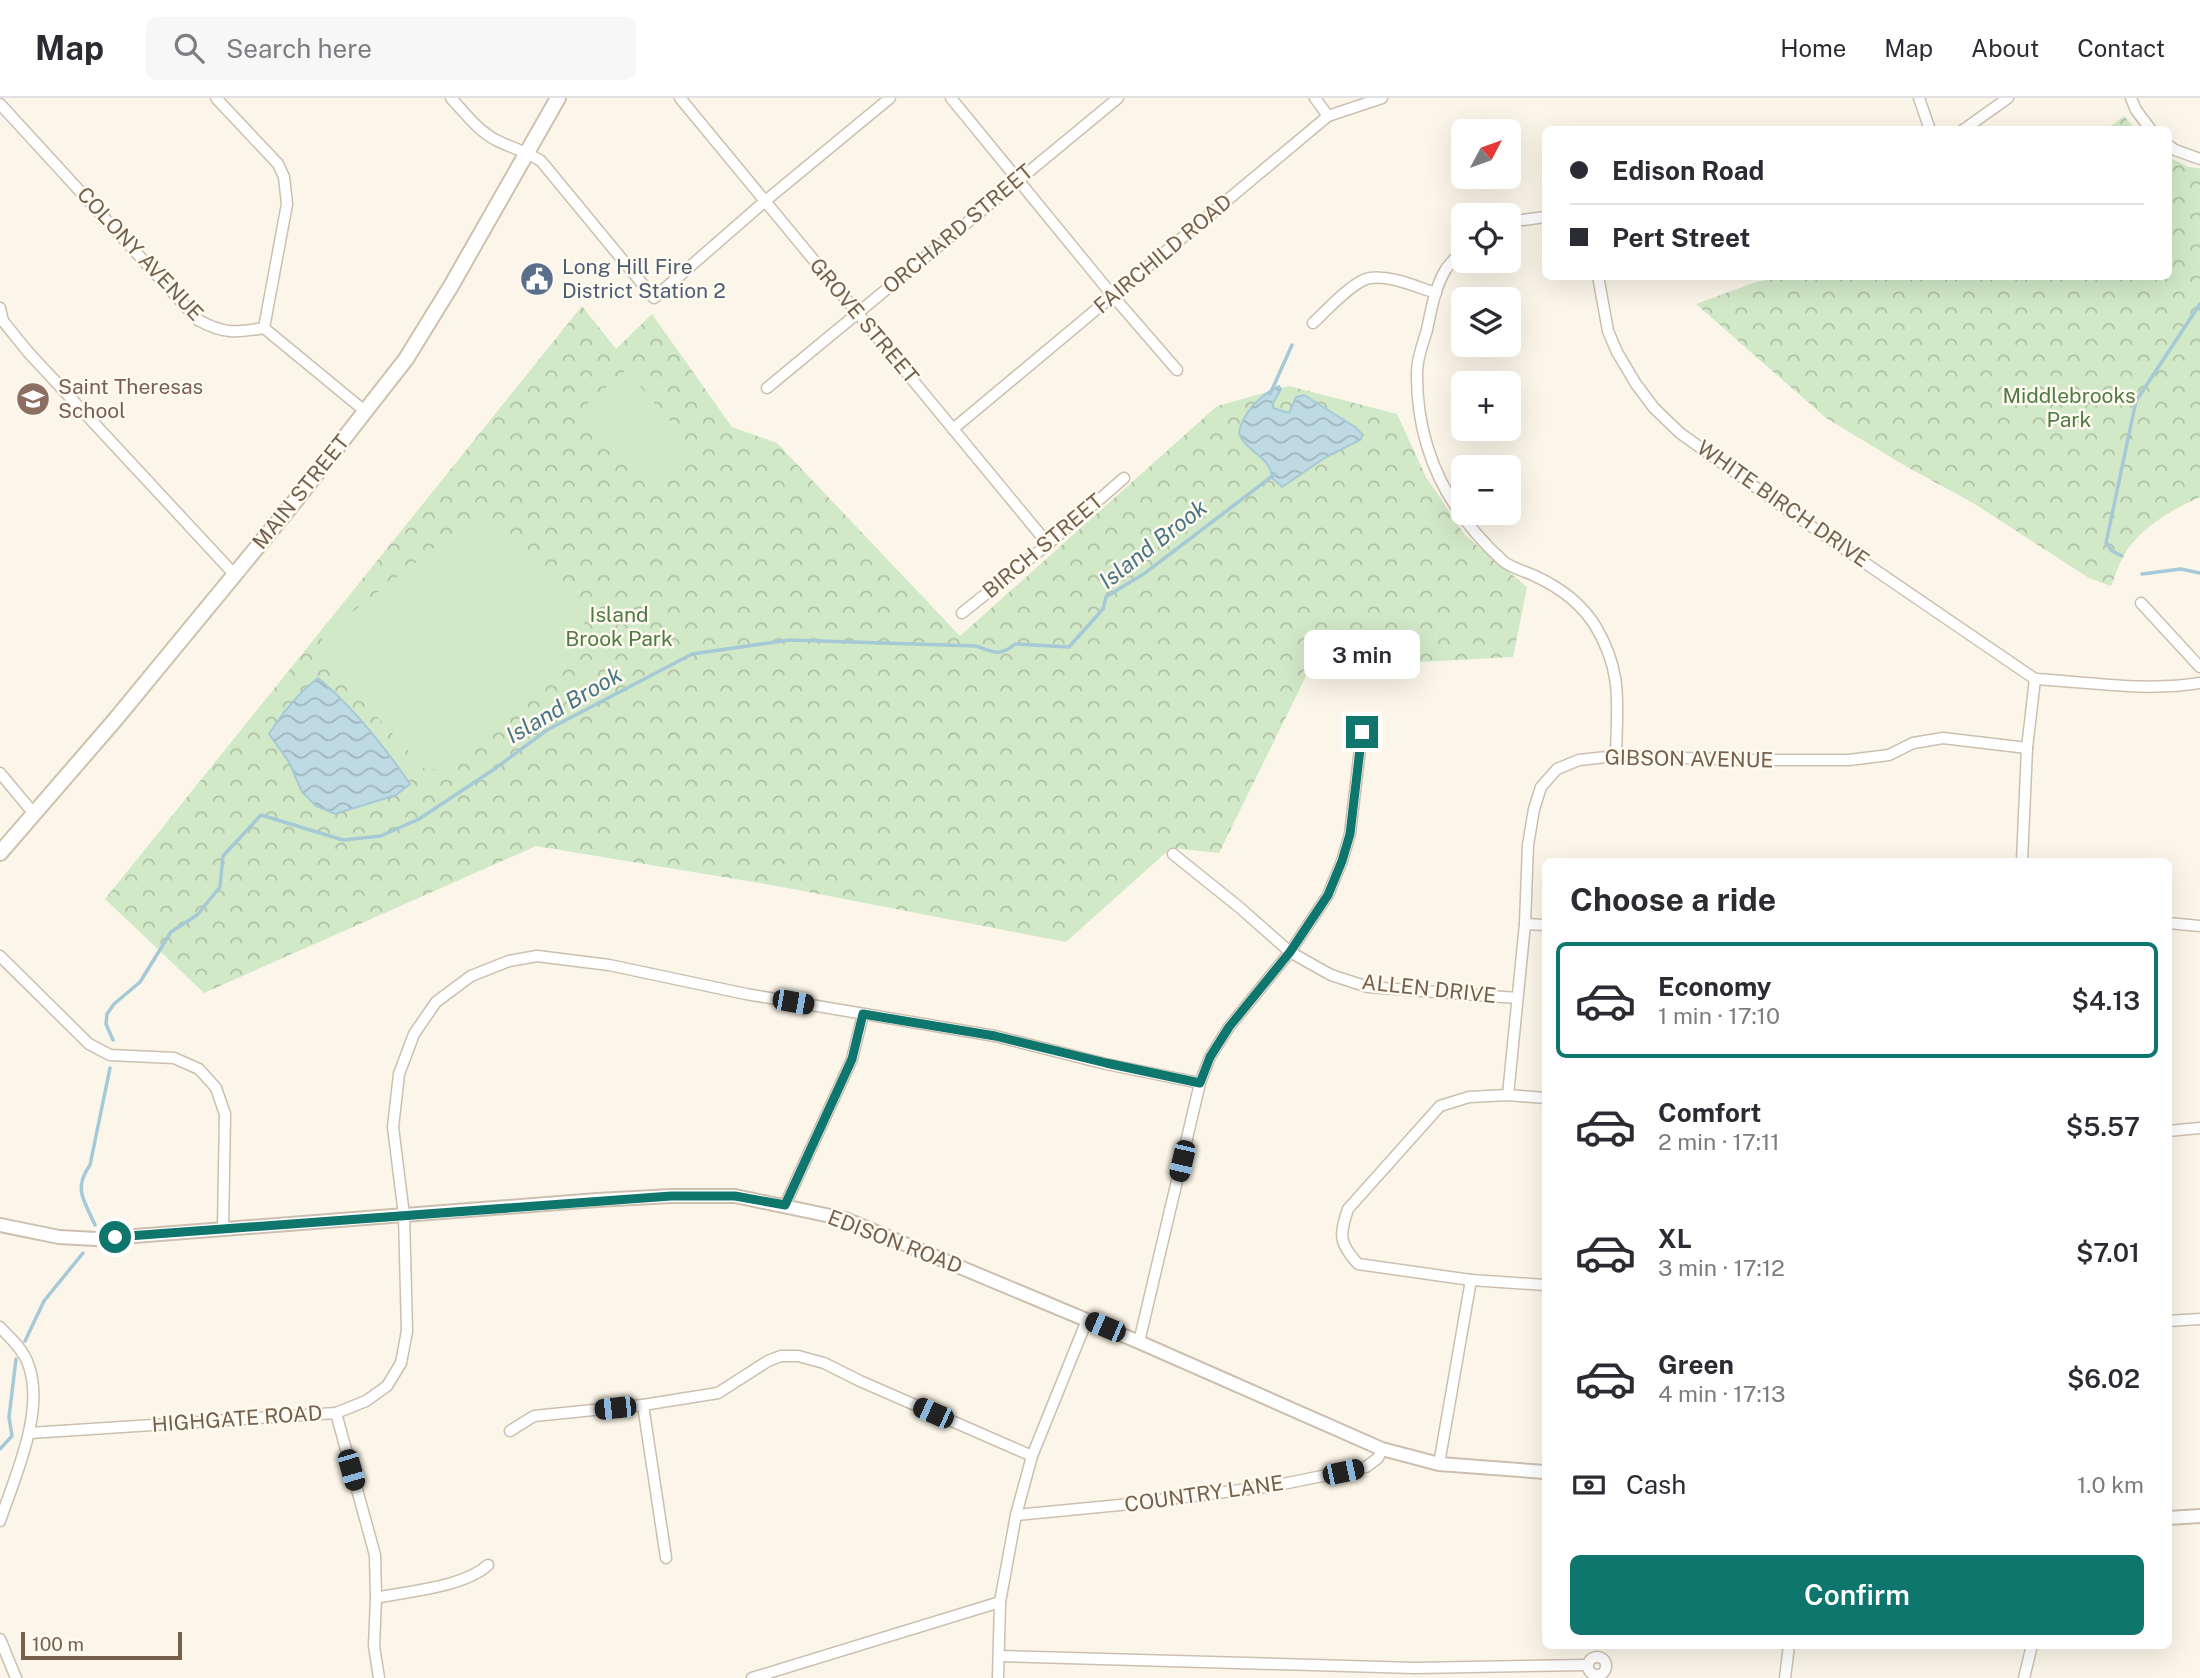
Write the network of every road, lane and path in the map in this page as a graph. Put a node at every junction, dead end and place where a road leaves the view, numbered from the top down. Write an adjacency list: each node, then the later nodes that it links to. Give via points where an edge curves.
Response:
1 (216, 98): 32 (street, via 278,164 284,177 287,204)
2 (451, 98): 19 (street, via 493,139)
3 (558, 98): 19 (main road, MAIN STREET)
4 (680, 98): 22 (street, GROVE STREET)
5 (890, 98): 22 (street)
6 (951, 98): 21 (street)
7 (1118, 98): 21 (street, ORCHARD STREET)
8 (1315, 98): 14 (street)
9 (1382, 98): 14 (street, FAIRCHILD ROAD)
10 (1919, 98): 15 (street)
11 (2008, 98): 16 (street)
12 (2132, 98): 17 (street)
13 (0, 104): 32 (street, COLONY AVENUE, via 198,320 235,333)
14 (1328, 116): 28 (street, FAIRCHILD ROAD)
15 (1929, 126)
16 (1969, 126)
17 (2148, 126)
18 (2172, 148): 20 (street)
19 (526, 151): 22 (street, via 541,160 654,298); 35 (main road, MAIN STREET, via 430,320)
20 (2200, 159)
21 (1018, 178): 28 (street); 30 (street, ORCHARD STREET)
22 (764, 202): 30 (street, GROVE STREET)
23 (1542, 217): 24 (street)
24 (1521, 220)
25 (1451, 264): 27 (street)
26 (1599, 280): 43 (street, WHITE BIRCH DRIVE, via 1608,331 1617,352 1654,408 1680,433)
27 (1436, 293): 31 (street, via 1385,278 1367,278); 47 (street, via 1417,369 1428,452 1445,492 1504,562 1573,598 1595,625 1613,662 1618,687)
28 (1113, 296): 33 (street); 36 (street, FAIRCHILD ROAD)
29 (0, 308): 39 (street, via 3,321 28,352)
30 (857, 314): 34 (street, ORCHARD STREET); 36 (street, GROVE STREET)
31 (1313, 323)
32 (264, 328): 35 (street)
33 (1177, 370)
34 (767, 388)
35 (366, 412): 39 (main road, MAIN STREET)
36 (953, 429): 38 (street, GROVE STREET)
37 (1124, 478): 38 (street, BIRCH STREET)
38 (1048, 544): 41 (street, BIRCH STREET)
39 (234, 574): 49 (main road, MAIN STREET)
40 (2141, 603): 42 (street)
41 (962, 612)
42 (2200, 667)
43 (2035, 678): 44 (street, via 2136,686); 46 (street)
44 (2200, 683)
45 (1362, 732): 57 (street, via 1350,834 1342,861 1328,895)
46 (2027, 748): 47 (street, GIBSON AVENUE, via 1943,738 1913,743 1889,755 1849,760); 52 (street)
47 (1616, 755): 54 (street, GIBSON AVENUE, via 1557,769 1541,787 1528,845)
48 (0, 774): 49 (street)
49 (35, 815): 50 (main road, MAIN STREET)
50 (0, 853)
51 (1173, 854): 57 (street, ALLEN DRIVE)
52 (2022, 858)
53 (2172, 923): 56 (street)
54 (1525, 924): 55 (street); 59 (street, GIBSON AVENUE)
55 (1542, 925)
56 (2200, 926)
57 (1290, 952): 59 (street, ALLEN DRIVE, via 1331,975 1368,987); 61 (street, via 1229,1027)
58 (0, 956): 69 (street, via 89,1044 110,1055 174,1058 200,1069 216,1088 225,1114)
59 (1517, 998): 62 (street, GIBSON AVENUE)
60 (863, 1014): 61 (street, HIGHGATE ROAD, via 995,1036); 66 (street, via 852,1059); 67 (street, HIGHGATE ROAD, via 609,965 537,956 471,976 436,1002 414,1034 399,1074 393,1127)
61 (1200, 1083): 76 (street)
62 (1508, 1094): 63 (street); 70 (street, via 1469,1097 1440,1107 1349,1209 1342,1228 1344,1248 1358,1264)
63 (1542, 1098)
64 (2200, 1128): 65 (street)
65 (2172, 1131)
66 (785, 1205): 67 (street, EDISON ROAD, via 735,1196 671,1196); 73 (street, EDISON ROAD, via 845,1219)
67 (404, 1215): 69 (street, EDISON ROAD); 78 (street, HIGHGATE ROAD, via 407,1331 401,1363 387,1386)
68 (0, 1225): 69 (street, EDISON ROAD, via 59,1237 96,1238)
69 (223, 1229)
70 (1471, 1280): 71 (street); 83 (street)
71 (1542, 1285)
72 (2200, 1319): 74 (street)
73 (1087, 1320): 76 (street, EDISON ROAD); 82 (street)
74 (2172, 1321)
75 (0, 1327): 80 (street, via 21,1350 31,1373)
76 (1139, 1342): 81 (street, EDISON ROAD)
77 (643, 1405): 79 (street, via 534,1416); 82 (street, via 718,1392 768,1361 798,1356 824,1363); 89 (street)
78 (336, 1413): 80 (street, HIGHGATE ROAD); 91 (street, via 375,1555)
79 (510, 1431)
80 (30, 1433): 88 (street)
81 (1382, 1449): 83 (street, EDISON ROAD); 85 (street, COUNTRY LANE, via 1366,1467 1273,1486)
82 (1032, 1456): 85 (street)
83 (1439, 1464): 84 (street, EDISON ROAD)
84 (1542, 1472)
85 (1016, 1515): 92 (street)
86 (2200, 1516): 87 (street)
87 (2172, 1518)
88 (0, 1521)
89 (666, 1558)
90 (488, 1564): 91 (street, via 464,1580)
91 (376, 1598): 100 (street, via 374,1646)
92 (1000, 1602): 96 (street); 101 (street)
93 (0, 1639): 99 (street)
94 (1789, 1649): 103 (street)
95 (2031, 1649): 104 (street)
96 (999, 1656): 98 (street); 102 (street)
97 (1587, 1665): 98 (street)
98 (1414, 1673)
99 (16, 1678)
100 (379, 1678)
101 (752, 1678)
102 (998, 1678)
103 (1785, 1678)
104 (2024, 1678)

